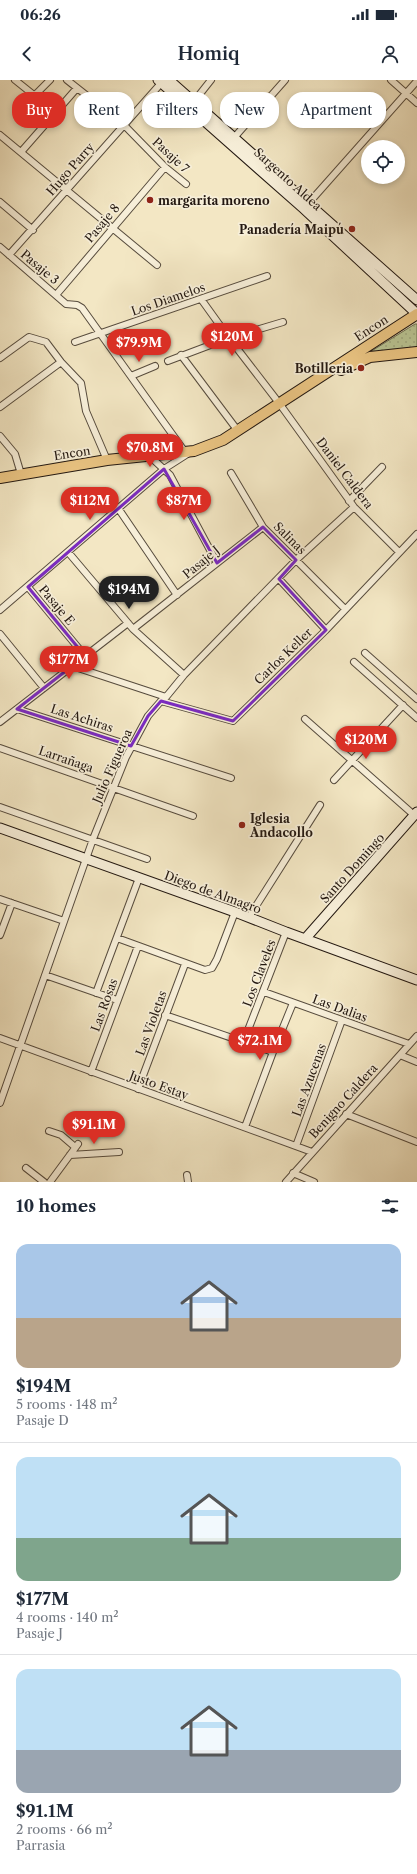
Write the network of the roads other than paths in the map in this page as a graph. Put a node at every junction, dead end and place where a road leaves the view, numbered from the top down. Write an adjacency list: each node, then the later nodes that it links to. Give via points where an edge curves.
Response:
1 (15, 80): 10 (street)
2 (50, 80): 11 (street)
3 (67, 80): 9 (street, Pasaje 7)
4 (211, 80): 14 (street)
5 (285, 80): 24 (street)
6 (391, 80): 15 (street)
7 (163, 81): 13 (street, Sargento Aldea); 18 (street, Hugo Parry)
8 (417, 81): 15 (street)
9 (77, 88): 12 (street, Pasaje 7); 16 (street)
10 (29, 92)
11 (38, 92)
12 (82, 92)
13 (177, 92)
14 (202, 92)
15 (406, 94): 17 (street); 30 (street)
16 (66, 100)
17 (417, 103)
18 (134, 114)
19 (212, 122): 24 (street, Sargento Aldea)
20 (41, 128): 25 (street)
21 (122, 128): 28 (street, Hugo Parry)
22 (126, 128): 26 (street, Pasaje 7)
23 (1, 139): 25 (street)
24 (232, 140): 30 (street, Sargento Aldea)
25 (21, 152): 28 (street)
26 (165, 167): 27 (street, Pasaje 7); 31 (street, Pasaje 8)
27 (186, 184)
28 (66, 191): 31 (street); 32 (street, Hugo Parry)
29 (0, 202): 32 (street)
30 (306, 206): 39 (street, Sargento Aldea); 40 (street, Sargento Aldea)
31 (112, 228): 35 (street); 37 (street, Pasaje 8)
32 (33, 230): 34 (street, Hugo Parry)
33 (0, 247): 34 (street, Pasaje 3)
34 (9, 255): 37 (street, Pasaje 3)
35 (157, 265)
36 (267, 276): 38 (street, Los Diamelos)
37 (56, 295): 42 (street, Pasaje 3, via 66,304 82,308)
38 (201, 299): 42 (street, Los Diamelos); 43 (street, Daniel Caldera)
39 (417, 300)
40 (417, 314): 52 (main road, Encon)
41 (283, 322): 43 (street)
42 (100, 334): 44 (street, Los Diamelos); 51 (street)
43 (228, 338): 46 (street); 52 (street, Daniel Caldera)
44 (75, 342)
45 (417, 352): 52 (main road, Encon, via 370,357)
46 (181, 355): 48 (street); 54 (street)
47 (0, 358): 49 (street, via 29,337 46,342)
48 (168, 361)
49 (61, 362): 53 (street); 58 (street, via 81,383 86,411)
50 (155, 366): 51 (street)
51 (131, 376): 56 (street)
52 (279, 403): 54 (main road, Encon); 64 (street, Daniel Caldera)
53 (0, 407)
54 (238, 432): 56 (main road, Encon)
55 (0, 436): 62 (street, via 15,454)
56 (190, 451): 57 (main road, Encon); 60 (street)
57 (152, 455): 58 (main road, Encon); 60 (street, via 154,461)
58 (107, 460): 62 (main road, Encon)
59 (382, 467): 64 (street)
60 (164, 469): 65 (street); 72 (street, via 170,475)
61 (231, 473): 67 (street, Salinas)
62 (22, 474): 63 (main road, Encon)
63 (0, 478)
64 (349, 501): 66 (street, Daniel Caldera)
65 (118, 508): 69 (street); 75 (street)
66 (354, 508): 70 (street, Daniel Caldera); 71 (street, Julio Figueroa)
67 (263, 527): 71 (street, Salinas); 72 (street, Pasaje J)
68 (417, 534): 70 (street, Carlos Keller)
69 (68, 552): 74 (street); 78 (street)
70 (399, 552): 76 (street, Carlos Keller)
71 (296, 560): 73 (street, Julio Figueroa); 76 (street, Salinas)
72 (217, 563): 75 (street, Pasaje J)
73 (279, 579): 80 (street); 86 (street, Julio Figueroa)
74 (28, 587): 77 (street); 83 (street, Pasaje E)
75 (177, 595): 79 (street, Pasaje J)
76 (346, 609): 80 (street, Carlos Keller)
77 (0, 610)
78 (128, 623): 79 (street); 83 (street)
79 (133, 629): 86 (street)
80 (326, 630): 88 (street, Carlos Keller, via 233,721)
81 (0, 634): 87 (street)
82 (365, 652): 89 (street)
83 (85, 656): 85 (street)
84 (354, 662): 90 (street)
85 (72, 666): 87 (street); 88 (street, Carlos Keller)
86 (184, 675): 88 (street, Julio Figueroa)
87 (44, 688): 91 (street)
88 (164, 699): 95 (street, Julio Figueroa, via 148,716)
89 (417, 699)
90 (403, 705): 93 (street); 97 (street)
91 (17, 709): 94 (street); 95 (street, Las Achiras)
92 (305, 718): 97 (street)
93 (417, 718)
94 (0, 722)
95 (131, 746): 98 (street, Las Achiras); 100 (street, Julio Figueroa)
96 (1, 750): 100 (street, Larrañaga)
97 (352, 760): 99 (street); 103 (street)
98 (231, 778)
99 (334, 780)
100 (113, 788): 104 (street, Larrañaga); 106 (street, Julio Figueroa)
101 (320, 805): 113 (street)
102 (0, 807): 106 (street)
103 (416, 814): 118 (street, Santo Domingo)
104 (193, 816)
105 (0, 828): 107 (street, Diego de Almagro)
106 (94, 839): 107 (street, Julio Figueroa); 108 (street)
107 (87, 859): 109 (street, Diego de Almagro); 114 (street, Julio Figueroa)
108 (147, 859)
109 (139, 878): 112 (street, Diego de Almagro); 117 (street, Las Rosas)
110 (0, 899): 111 (street)
111 (12, 903): 114 (street); 116 (street)
112 (235, 912): 113 (street, Diego de Almagro); 120 (street, via 212,968 205,970)
113 (249, 918): 115 (street, Diego de Almagro)
114 (64, 921): 121 (street, Julio Figueroa)
115 (286, 932): 118 (street, Diego de Almagro); 123 (street, Los Claveles)
116 (0, 935)
117 (117, 938): 119 (street); 124 (street, Las Rosas)
118 (304, 939): 122 (street, Diego de Almagro)
119 (138, 946): 120 (street); 125 (street, Las Rosas)
120 (185, 964): 127 (street, Las Violetas)
121 (45, 975): 124 (street); 133 (street, Julio Figueroa)
122 (417, 980)
123 (264, 992): 126 (street, Las Dalias); 131 (street, Los Claveles)
124 (96, 993): 125 (street)
125 (117, 1000): 137 (street, Las Rosas)
126 (293, 1003): 128 (street, Las Dalias); 134 (street)
127 (165, 1015): 131 (street); 138 (street, Las Violetas)
128 (342, 1020): 132 (street, Las Dalias); 144 (street, Las Azucenas)
129 (417, 1036): 132 (street, Benigno Caldera)
130 (0, 1038): 133 (street, Justo Estay)
131 (243, 1043): 134 (street)
132 (409, 1044): 135 (street, Benigno Caldera)
133 (22, 1046): 137 (street, Justo Estay); 139 (street, Julio Figueroa)
134 (273, 1052): 141 (street)
135 (400, 1055): 136 (street); 140 (street, Benigno Caldera)
136 (417, 1062)
137 (91, 1072): 138 (street, Justo Estay)
138 (138, 1089): 141 (street, Justo Estay)
139 (1, 1100)
140 (346, 1114): 143 (street); 146 (street, Benigno Caldera)
141 (245, 1127): 144 (street, Justo Estay)
142 (49, 1131): 147 (street, via 61,1135 76,1146)
143 (417, 1142)
144 (296, 1146): 146 (street, Justo Estay)
145 (119, 1152): 147 (street)
146 (312, 1152): 149 (street, Benigno Caldera)
147 (70, 1155): 150 (street)
148 (26, 1168): 151 (street)
149 (294, 1173): 152 (street, Benigno Caldera); 153 (street)
150 (53, 1181)
151 (44, 1182)
152 (286, 1182)
153 (314, 1182)

